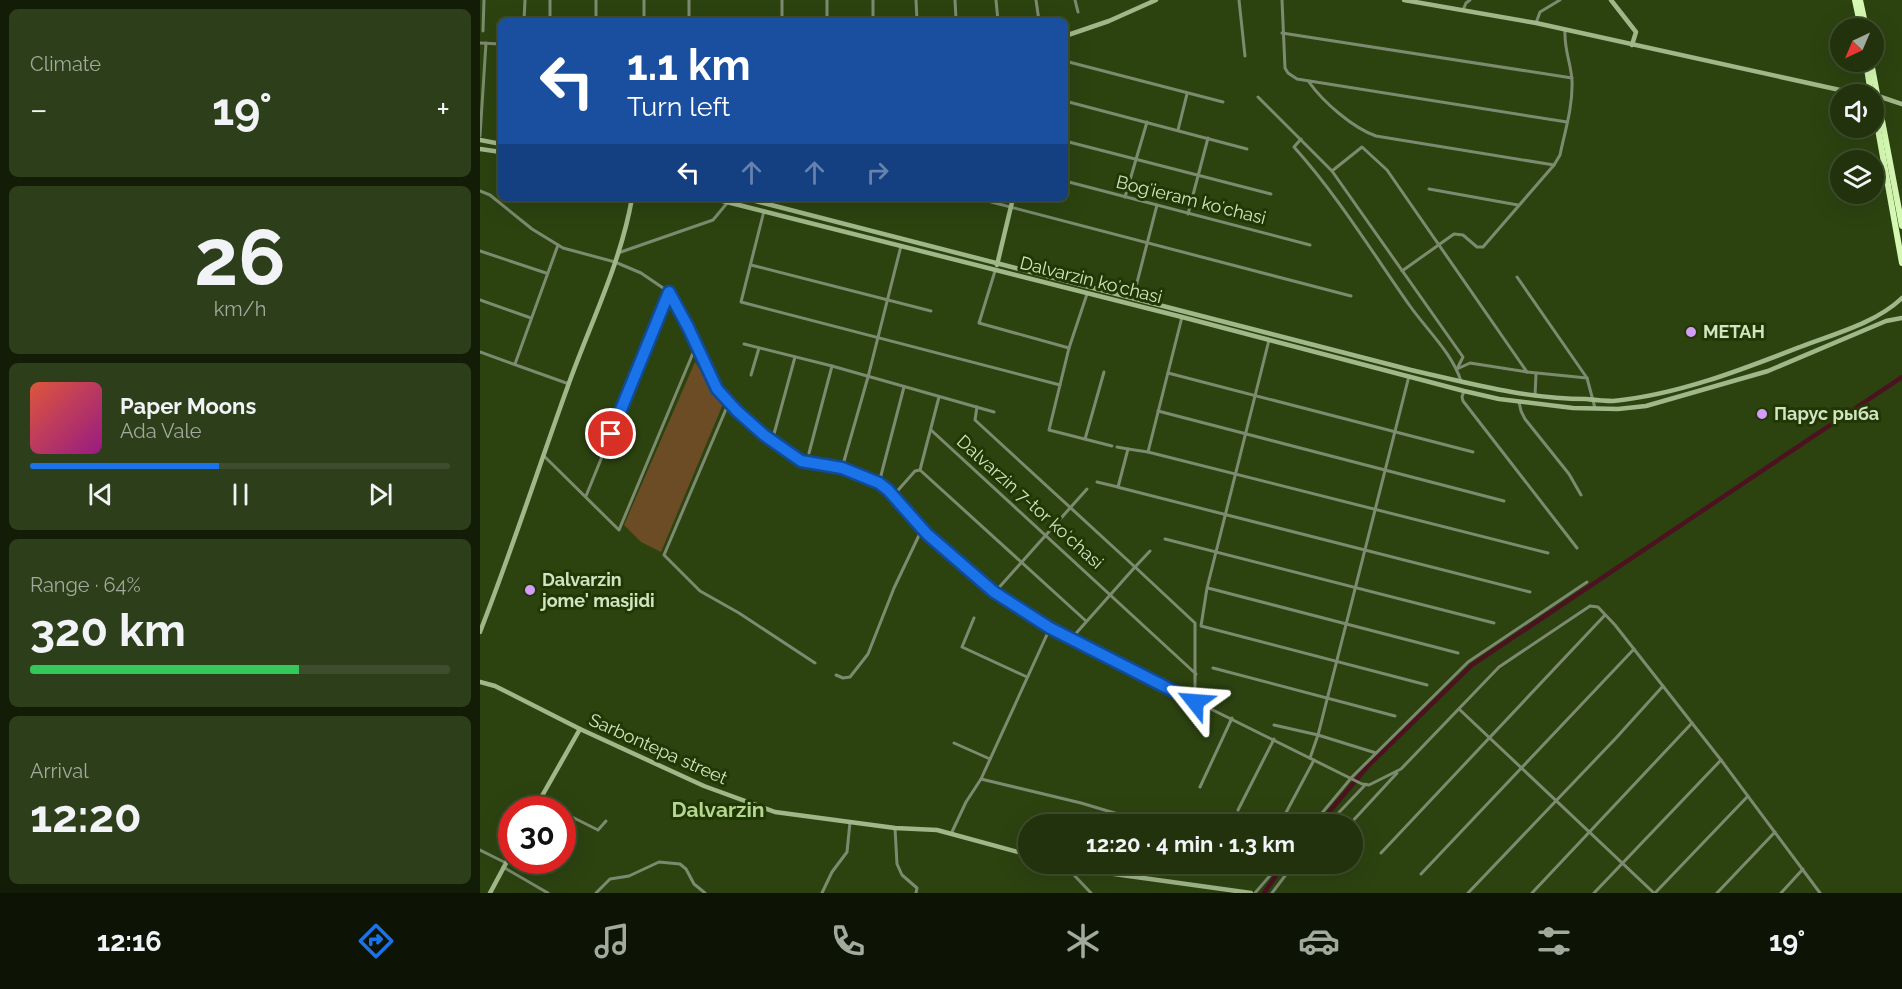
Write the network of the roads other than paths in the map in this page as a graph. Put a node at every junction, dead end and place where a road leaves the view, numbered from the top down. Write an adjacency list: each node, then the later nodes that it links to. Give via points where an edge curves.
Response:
1 (484, 0): 42 (street)
2 (525, 0): 26 (street)
3 (550, 0): 27 (street)
4 (596, 0): 28 (street)
5 (644, 0): 29 (street)
6 (689, 0): 30 (street)
7 (782, 0): 31 (street)
8 (827, 0): 32 (street)
9 (873, 0): 33 (street)
10 (916, 0): 34 (street)
11 (955, 0): 35 (street)
12 (996, 0): 36 (street)
13 (1036, 0): 37 (street)
14 (1075, 0): 25 (street)
15 (1156, 0): 44 (main road)
16 (1239, 0): 49 (street)
17 (1282, 0): 43 (street)
18 (1404, 0): 24 (main road)
19 (1470, 0): 24 (street)
20 (1560, 0): 40 (street, via 1540,12)
21 (1611, 0): 48 (main road, via 1636,32)
22 (1856, 0): 38 (highway)
23 (1860, 0): 39 (highway)
24 (1463, 10): 40 (main road)
25 (1078, 12)
26 (524, 18)
27 (550, 18)
28 (596, 18)
29 (644, 18)
30 (689, 18)
31 (782, 18)
32 (827, 18)
33 (873, 18)
34 (917, 18)
35 (956, 18)
36 (998, 18)
37 (1039, 18)
38 (1859, 18)
39 (1864, 18)
40 (1536, 23): 41 (main road)
41 (1565, 30): 48 (main road); 51 (street, via 1564,46)
42 (483, 31)
43 (1282, 33): 51 (street); 52 (street, via 1285,68)
44 (1068, 35)
45 (480, 43): 46 (street)
46 (486, 43): 47 (street); 63 (street)
47 (498, 44)
48 (1632, 45): 53 (main road)
49 (1245, 56)
50 (1068, 62): 54 (street)
51 (1572, 78): 61 (street)
52 (1308, 81): 61 (street); 74 (street, via 1364,132)
53 (1830, 88)
54 (1187, 93): 58 (street); 62 (street)
55 (1258, 97): 67 (street)
56 (1884, 99): 59 (main road)
57 (1068, 102): 60 (street)
58 (1223, 102)
59 (1902, 104)
60 (1147, 122): 62 (street); 73 (street)
61 (1567, 122): 74 (street)
62 (1178, 130): 64 (street)
63 (480, 138): 69 (main road)
64 (1208, 138): 71 (street); 76 (street)
65 (1880, 138): 105 (highway)
66 (1883, 138): 93 (highway)
67 (1301, 139): 75 (street); 134 (street, via 1294,147 1321,177)
68 (1068, 142): 73 (street)
69 (498, 143)
70 (480, 149): 72 (main road)
71 (1247, 149)
72 (498, 152)
73 (1136, 160): 76 (street); 81 (street)
74 (1554, 165): 89 (street)
75 (1332, 171): 97 (street, via 1365,147 1388,170); 108 (street)
76 (1198, 175): 80 (street); 92 (street)
77 (1068, 182): 81 (street, Bogʻieram koʻchasi)
78 (1429, 189): 89 (street)
79 (480, 191): 95 (street)
80 (1271, 194)
81 (1125, 197): 88 (street, Bogʻieram koʻchasi)
82 (631, 201): 101 (main road)
83 (724, 201): 87 (main road, Dalvarzin koʻchasi)
84 (756, 201): 99 (main road, Dalvarzin koʻchasi)
85 (987, 201): 90 (street)
86 (1011, 201): 90 (main road)
87 (728, 202): 91 (main road, Dalvarzin koʻchasi); 101 (street, via 713,220)
88 (1157, 205): 92 (street, Bogʻieram koʻchasi); 94 (street)
89 (1518, 205): 97 (street, via 1484,247 1477,247 1459,233)
90 (1010, 207): 94 (street); 104 (main road)
91 (764, 211): 98 (main road, Dalvarzin koʻchasi); 106 (street)
92 (1188, 213): 96 (street, Bogʻieram koʻchasi)
93 (1902, 226)
94 (1148, 243): 113 (street); 114 (street)
95 (558, 245): 103 (street); 109 (street)
96 (1310, 245)
97 (1439, 245): 108 (street); 136 (street)
98 (901, 246): 102 (main road, Dalvarzin koʻchasi); 117 (street)
99 (944, 249): 102 (main road); 104 (main road, Dalvarzin koʻchasi)
100 (480, 251): 109 (street)
101 (618, 253): 103 (main road)
102 (942, 256): 107 (main road, Dalvarzin koʻchasi)
103 (615, 262): 111 (street, via 641,273); 144 (main road)
104 (997, 263): 107 (main road); 114 (main road, Dalvarzin koʻchasi)
105 (1902, 263)
106 (751, 265): 117 (street); 124 (street, via 741,302)
107 (996, 271): 112 (main road, Dalvarzin koʻchasi); 129 (street, via 979,323)
108 (1402, 271): 134 (street, via 1463,357)
109 (547, 274): 121 (street)
110 (1517, 277): 142 (street)
111 (669, 292): 127 (street); 183 (street)
112 (1087, 294): 120 (main road, Dalvarzin koʻchasi); 129 (street)
113 (1352, 296)
114 (1133, 298): 119 (main road, Dalvarzin koʻchasi)
115 (1902, 298): 154 (main road, Dalvarzin koʻchasi, via 1880,314 1729,374)
116 (480, 300): 121 (street)
117 (888, 301): 118 (street); 124 (street)
118 (931, 311)
119 (1196, 313): 123 (main road); 143 (main road, Dalvarzin koʻchasi)
120 (1182, 317): 123 (main road, Dalvarzin koʻchasi); 137 (street)
121 (531, 318): 132 (street)
122 (1902, 318): 159 (main road, Dalvarzin koʻchasi, via 1886,321 1768,371 1651,404)
123 (1194, 321): 125 (main road, Dalvarzin koʻchasi)
124 (878, 338): 140 (street); 145 (street)
125 (1269, 340): 141 (main road, Dalvarzin koʻchasi); 149 (street)
126 (744, 344): 128 (street)
127 (696, 346): 155 (street, via 717,389); 183 (street, via 619,530)
128 (759, 348): 131 (street); 139 (street)
129 (1069, 348): 145 (street)
130 (480, 352): 132 (street)
131 (795, 357): 133 (street); 165 (street)
132 (515, 364): 144 (street)
133 (832, 366): 140 (street); 172 (street)
134 (1457, 369): 136 (street, via 1470,363); 143 (street)
135 (1104, 372): 166 (street)
136 (1527, 372): 138 (street)
137 (1168, 373): 149 (street); 160 (street)
138 (1536, 373): 142 (street); 150 (street)
139 (751, 375)
140 (868, 376): 146 (street); 174 (street)
141 (1409, 376): 147 (main road, Dalvarzin koʻchasi); 163 (street)
142 (1587, 378): 153 (street)
143 (1461, 381): 148 (main road, Dalvarzin koʻchasi)
144 (569, 384): 173 (main road)
145 (1060, 384): 166 (street, via 1049,430)
146 (904, 387): 151 (street); 179 (street)
147 (1464, 391): 152 (main road, Dalvarzin koʻchasi); 192 (street, via 1463,401)
148 (1503, 391): 150 (main road, Dalvarzin koʻchasi); 152 (main road)
149 (1256, 396): 163 (street); 164 (street)
150 (1535, 396): 153 (main road, Dalvarzin koʻchasi)
151 (939, 397): 157 (street); 162 (street)
152 (1502, 400): 156 (main road, Dalvarzin koʻchasi)
153 (1593, 400): 154 (main road, Dalvarzin koʻchasi); 158 (street)
154 (1617, 400): 159 (main road)
155 (729, 402): 165 (street); 216 (street, via 664,555 700,591)
156 (1519, 402): 158 (main road, Dalvarzin koʻchasi); 182 (street, via 1525,419)
157 (977, 407): 161 (street); 186 (street, via 975,420)
158 (1595, 408): 159 (main road, Dalvarzin koʻchasi)
159 (1618, 409)
160 (1158, 411): 164 (street); 170 (street)
161 (994, 412)
162 (931, 430): 176 (street); 190 (street, Dalvarzin 7-tor koʻchasi)
163 (1395, 431): 171 (street); 175 (street)
164 (1246, 434): 175 (street); 177 (street)
165 (770, 439): 174 (street, via 801,461)
166 (1085, 439): 167 (street)
167 (1112, 446)
168 (1117, 447): 169 (street)
169 (1128, 450): 170 (street); 180 (street)
170 (1148, 452): 177 (street)
171 (1473, 452)
172 (808, 453)
173 (544, 456): 183 (street); 211 (main road)
174 (842, 468): 179 (street)
175 (1385, 469): 185 (street); 187 (street)
176 (920, 470): 184 (street); 197 (street)
177 (1237, 475): 187 (street); 188 (street)
178 (1097, 482): 180 (street)
179 (879, 483): 184 (street)
180 (1118, 487): 188 (street)
181 (1087, 489): 186 (street)
182 (1581, 495)
183 (586, 496)
184 (891, 497): 189 (street)
185 (1504, 501)
186 (1071, 507): 190 (street); 198 (street)
187 (1375, 509): 193 (street); 196 (street)
188 (1226, 514): 193 (street); 195 (street)
189 (922, 528): 202 (street); 219 (street, via 868,654 849,677)
190 (1046, 535): 197 (street); 204 (street, Dalvarzin 7-tor koʻchasi)
191 (1165, 539): 195 (street)
192 (1577, 548)
193 (1365, 549): 200 (street); 203 (street)
194 (1150, 551): 198 (street)
195 (1216, 552): 200 (street); 201 (street)
196 (1548, 554)
197 (1021, 562): 202 (street); 207 (street)
198 (1135, 567): 204 (street); 218 (street, via 1195,623)
199 (1587, 582): 236 (street, via 1468,662)
200 (1355, 586): 208 (street); 209 (street)
201 (1207, 588): 209 (street); 215 (street, via 1201,626)
202 (994, 592): 210 (street)
203 (1530, 592)
204 (1111, 594): 207 (street); 218 (street, Dalvarzin 7-tor koʻchasi)
205 (1605, 615): 213 (street); 226 (street, via 1598,607 1590,606 1499,667); 233 (street)
206 (974, 618): 220 (street, via 962,647)
207 (1086, 621): 212 (street)
208 (1494, 623)
209 (1346, 624): 214 (street); 215 (street)
210 (1050, 628): 212 (street); 220 (street)
211 (480, 632)
212 (1071, 639): 225 (street)
213 (1634, 649): 223 (street); 240 (street)
214 (1458, 653)
215 (1336, 661): 222 (street); 224 (street)
216 (815, 663)
217 (1214, 668): 224 (street)
218 (1196, 674): 225 (street)
219 (836, 675)
220 (1027, 677): 237 (street)
221 (480, 682): 231 (main road, Sarbontepa street)
222 (1427, 685)
223 (1663, 686): 229 (street); 248 (street)
224 (1327, 698): 227 (street); 232 (street)
225 (1195, 702): 228 (street)
226 (1459, 708): 233 (street); 241 (street)
227 (1395, 717)
228 (1232, 718): 234 (street); 245 (street)
229 (1692, 723): 239 (street); 259 (street)
230 (1274, 725): 232 (street)
231 (580, 729): 246 (main road); 257 (main road, Sarbontepa street, via 704,786 775,812)
232 (1318, 735): 236 (street); 238 (street)
233 (1489, 737): 240 (street); 264 (street)
234 (1274, 739): 238 (street); 249 (street)
235 (954, 743): 237 (street)
236 (1376, 753): 242 (street)
237 (990, 759): 243 (street)
238 (1312, 759): 242 (street); 251 (street)
239 (1721, 760): 247 (street); 266 (street)
240 (1522, 768): 248 (street); 274 (street)
241 (1401, 769): 244 (street); 254 (street)
242 (1353, 777): 244 (street); 252 (street)
243 (981, 779): 250 (street); 261 (street)
244 (1364, 784): 253 (street)
245 (1200, 787)
246 (542, 796)
247 (1748, 796): 260 (street); 287 (street)
248 (1557, 800): 259 (street); 284 (street)
249 (1238, 810)
250 (1118, 814)
251 (1285, 814)
252 (1321, 814)
253 (1337, 814)
254 (1359, 814)
255 (576, 819): 256 (street, via 598,830)
256 (606, 821)
257 (850, 822): 258 (main road, Sarbontepa street); 279 (street, via 847,852)
258 (895, 828): 261 (main road, Sarbontepa street); 280 (street, via 897,864 902,875 917,888)
259 (1590, 832): 266 (street); 285 (street)
260 (1775, 832): 267 (street); 288 (street)
261 (951, 834): 263 (main road, Sarbontepa street)
262 (480, 850): 265 (street)
263 (1018, 852)
264 (1381, 853)
265 (498, 861)
266 (1623, 863): 286 (street); 287 (street)
267 (1803, 869): 289 (street); 290 (street)
268 (500, 874): 275 (main road)
269 (518, 874): 276 (street)
270 (1073, 874): 281 (street)
271 (1115, 874): 282 (main road)
272 (1271, 874): 282 (street)
273 (1286, 874): 283 (street)
274 (1421, 874)
275 (490, 893)
276 (548, 893)
277 (596, 893): 278 (street, via 610,879 629,876 652,864 673,862 686,869 694,884)
278 (705, 893)
279 (822, 893)
280 (916, 893)
281 (1091, 893)
282 (1253, 893)
283 (1272, 893)
284 (1468, 893)
285 (1532, 893)
286 (1594, 893)
287 (1655, 893)
288 (1717, 893)
289 (1781, 893)
290 (1820, 893)

